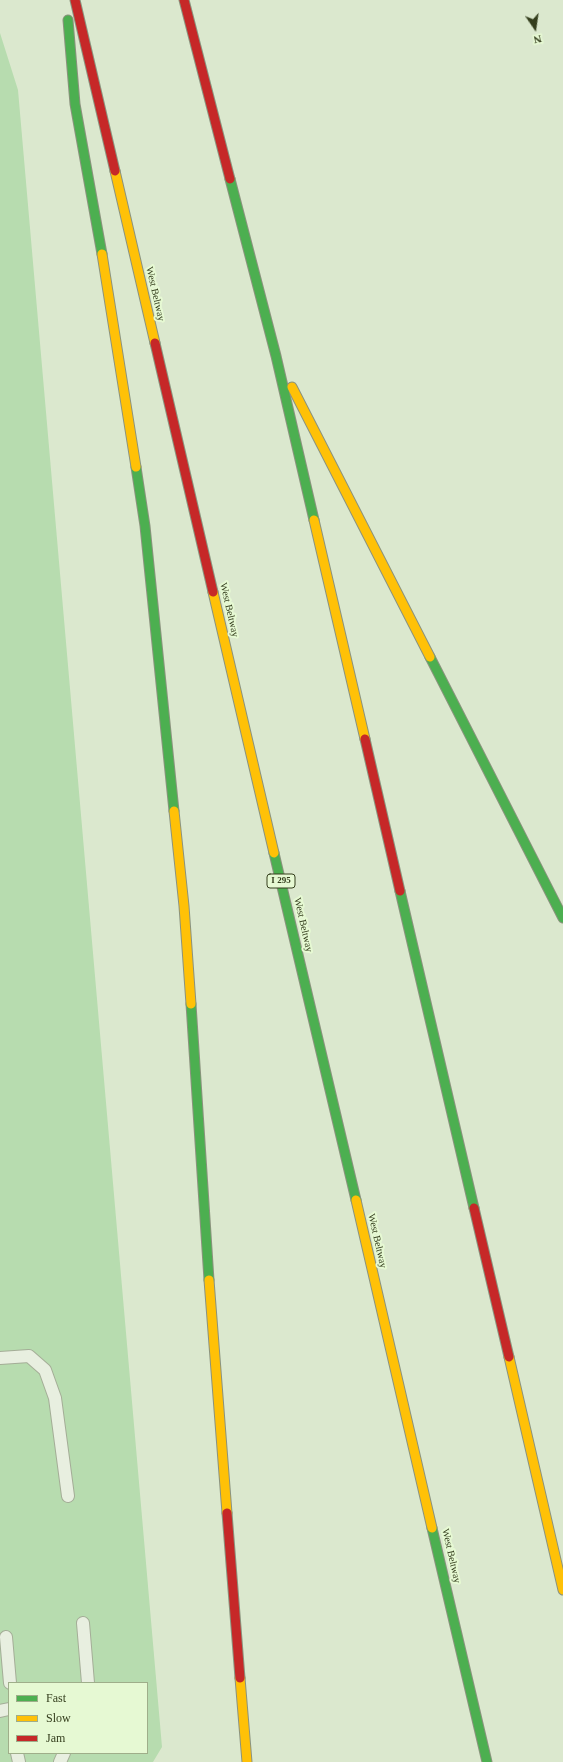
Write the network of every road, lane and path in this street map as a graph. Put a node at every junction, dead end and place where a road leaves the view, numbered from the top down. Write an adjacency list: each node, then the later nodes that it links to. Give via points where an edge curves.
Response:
1 (66, 0): 13 (highway, via 75,104 108,288 145,526 163,696 184,906 215,1369)
2 (75, 0): 14 (highway, West Beltway / I 295)
3 (184, 0): 4 (highway)
4 (276, 356): 5 (highway); 8 (highway)
5 (563, 918)
6 (0, 1358): 7 (lane, via 29,1356 45,1370 55,1398)
7 (68, 1496)
8 (563, 1590)
9 (83, 1623): 12 (lane)
10 (6, 1637): 11 (lane)
11 (10, 1682)
12 (88, 1682)
13 (246, 1761)
14 (488, 1762)

